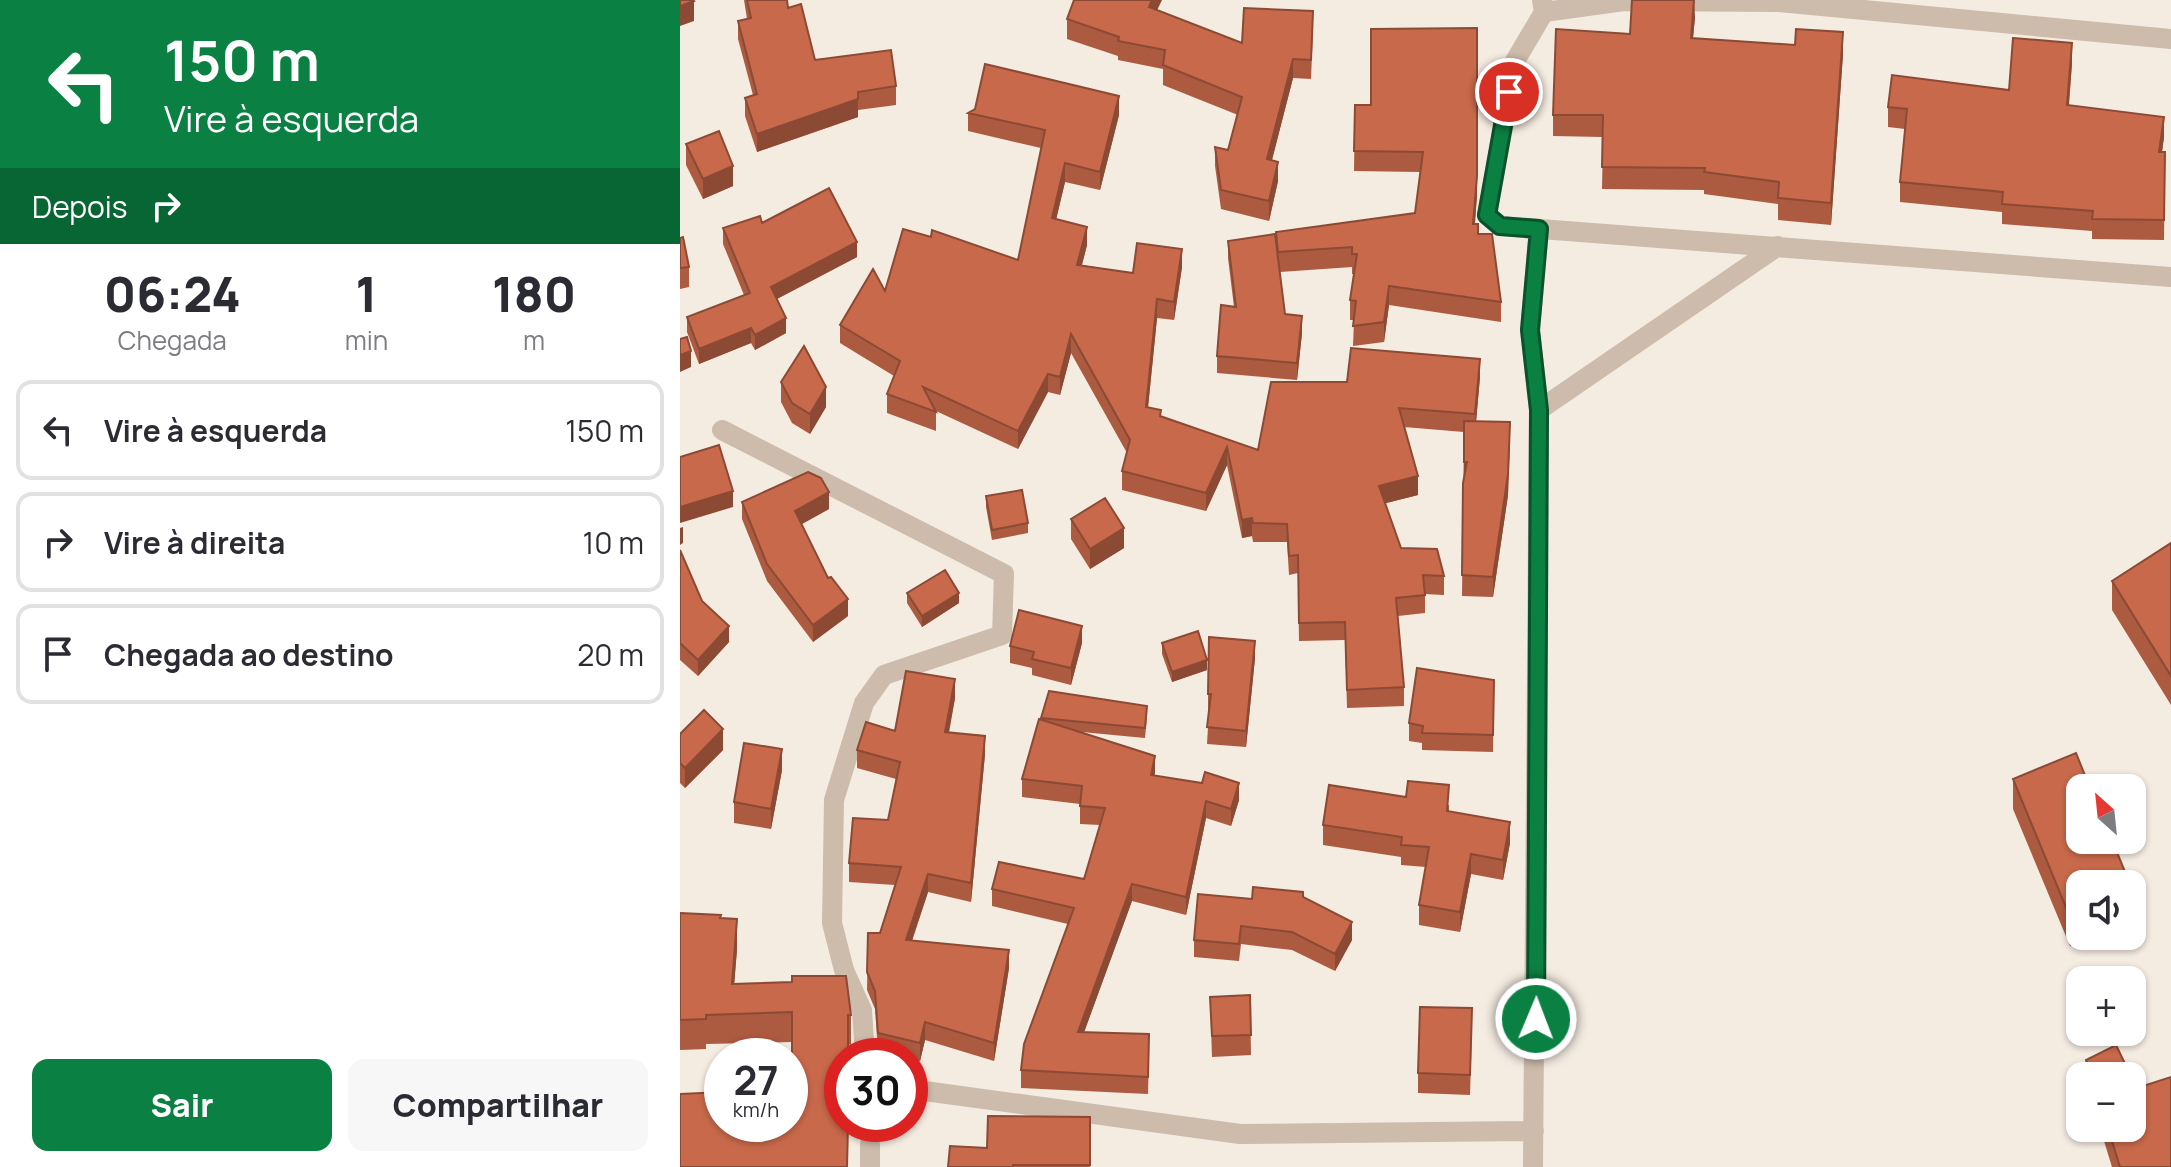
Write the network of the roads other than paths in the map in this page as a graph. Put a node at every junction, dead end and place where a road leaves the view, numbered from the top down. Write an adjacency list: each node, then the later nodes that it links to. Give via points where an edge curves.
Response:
1 (1543, 6): 2 (street, via 1779,2); 3 (street, via 1515,61 1487,215 1500,226)
2 (2171, 39)
3 (1539, 229): 4 (street); 6 (street, via 1530,330)
4 (1778, 246): 5 (street); 6 (street)
5 (2171, 277)
6 (1539, 410): 10 (street)
7 (722, 430): 8 (street, via 1004,574 1002,635 884,675 864,703 834,800 832,923 862,1010)
8 (864, 1038)
9 (928, 1091): 10 (street, via 1240,1134)
10 (1534, 1131): 13 (street)
11 (870, 1144): 12 (street)
12 (870, 1167)
13 (1533, 1167)

